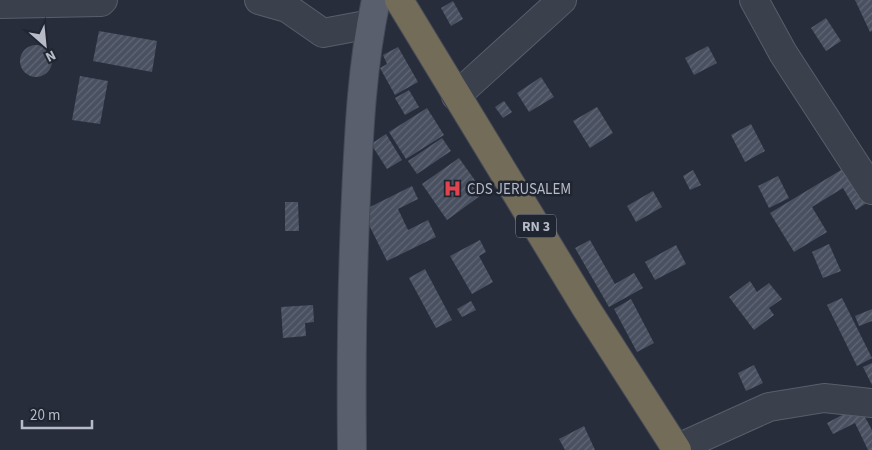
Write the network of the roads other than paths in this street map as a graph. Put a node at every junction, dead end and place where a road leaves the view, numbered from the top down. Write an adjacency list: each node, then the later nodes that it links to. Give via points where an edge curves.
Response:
1 (103, 0): 6 (street)
2 (259, 0): 7 (street, via 287,8 323,33)
3 (398, 0): 8 (highway, RN 3)
4 (562, 0): 8 (street)
5 (754, 0): 9 (street, via 782,53)
6 (0, 4)
7 (373, 12): 12 (main road, via 359,138 351,315)
8 (456, 96): 11 (highway, RN 3)
9 (869, 180)
10 (872, 403): 11 (street, via 824,398 770,407)
11 (677, 449)
12 (352, 450)

